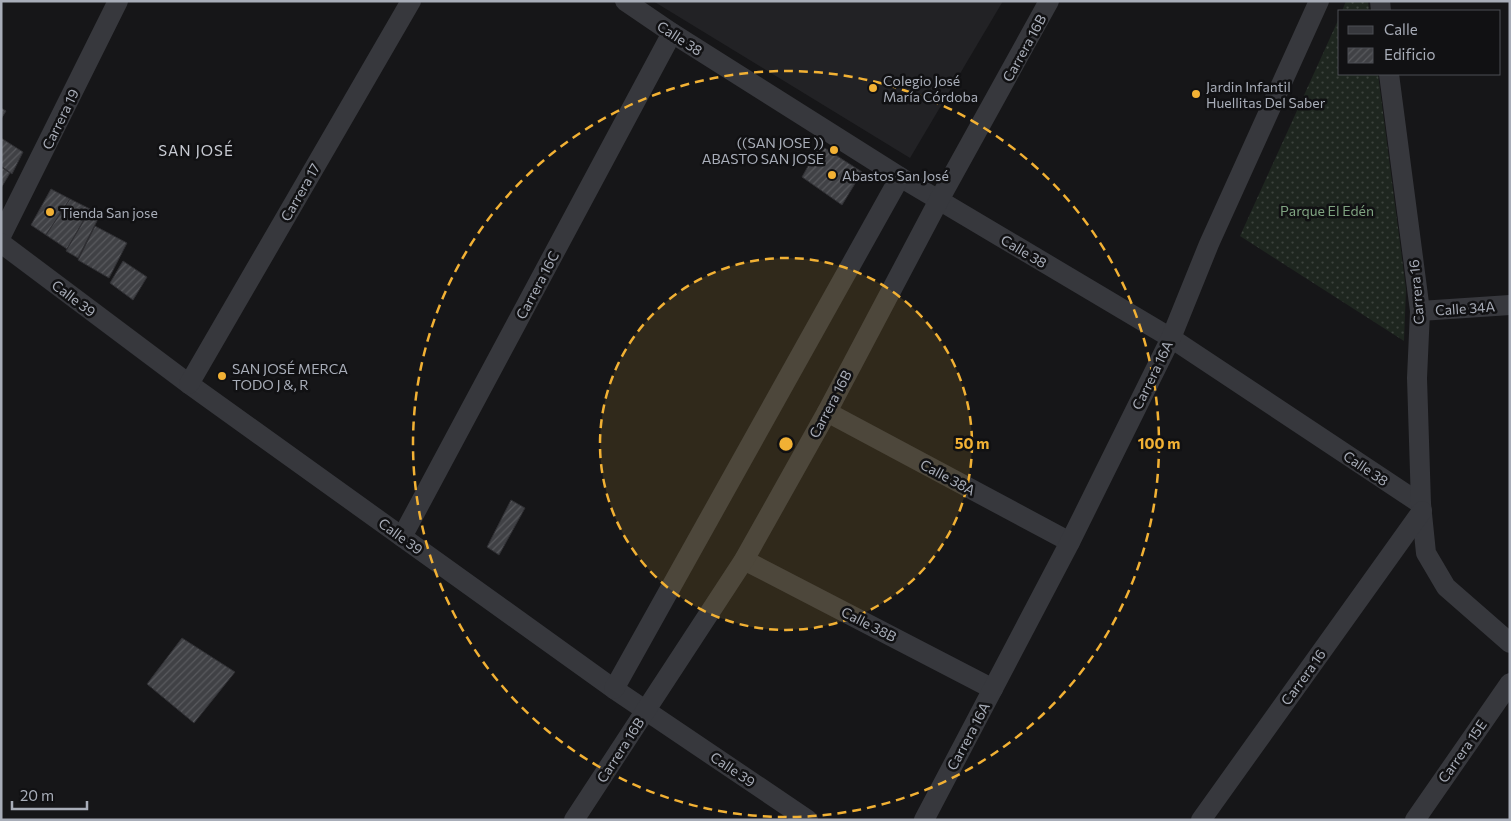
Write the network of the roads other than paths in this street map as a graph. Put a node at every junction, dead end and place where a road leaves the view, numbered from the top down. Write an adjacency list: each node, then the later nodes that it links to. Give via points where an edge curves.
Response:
1 (118, 1): 10 (street, Carrera 19)
2 (412, 1): 15 (street, Carrera 17)
3 (625, 1): 6 (street, Calle 38)
4 (1050, 1): 9 (street, Carrera 16B)
5 (1319, 1): 14 (street, Carrera 16A, via 1209,244)
6 (672, 33): 8 (street, Calle 38); 18 (street, Carrera 16C)
7 (1389, 75): 13 (street, Carrera 16)
8 (900, 177): 9 (street, Calle 38); 23 (street)
9 (939, 200): 14 (street, Calle 38); 16 (street, Carrera 16B)
10 (1, 236)
11 (1, 244): 15 (street, Calle 39)
12 (1510, 305): 13 (street, Calle 34A)
13 (1420, 311): 17 (street, Carrera 16, via 1417,378)
14 (1171, 338): 17 (street, Calle 38); 19 (street, Carrera 16A)
15 (189, 384): 18 (street, Calle 39)
16 (826, 412): 19 (street, Calle 38A); 20 (street, Carrera 16B)
17 (1422, 507): 21 (street, Carrera 16, via 1426,553 1446,587); 29 (street, Carrera 16)
18 (402, 537): 23 (street, Calle 39)
19 (1070, 542): 24 (street, Carrera 16A)
20 (744, 560): 24 (street, Calle 38B); 25 (street, Carrera 16B)
21 (1510, 643)
22 (1510, 683): 30 (street, Carrera 15E)
23 (614, 689): 25 (street, Calle 39)
24 (993, 689): 28 (street, Carrera 16A)
25 (648, 713): 26 (street, Carrera 16B); 27 (street, Calle 39)
26 (574, 820)
27 (808, 820)
28 (924, 820)
29 (1201, 820)
30 (1415, 820)

